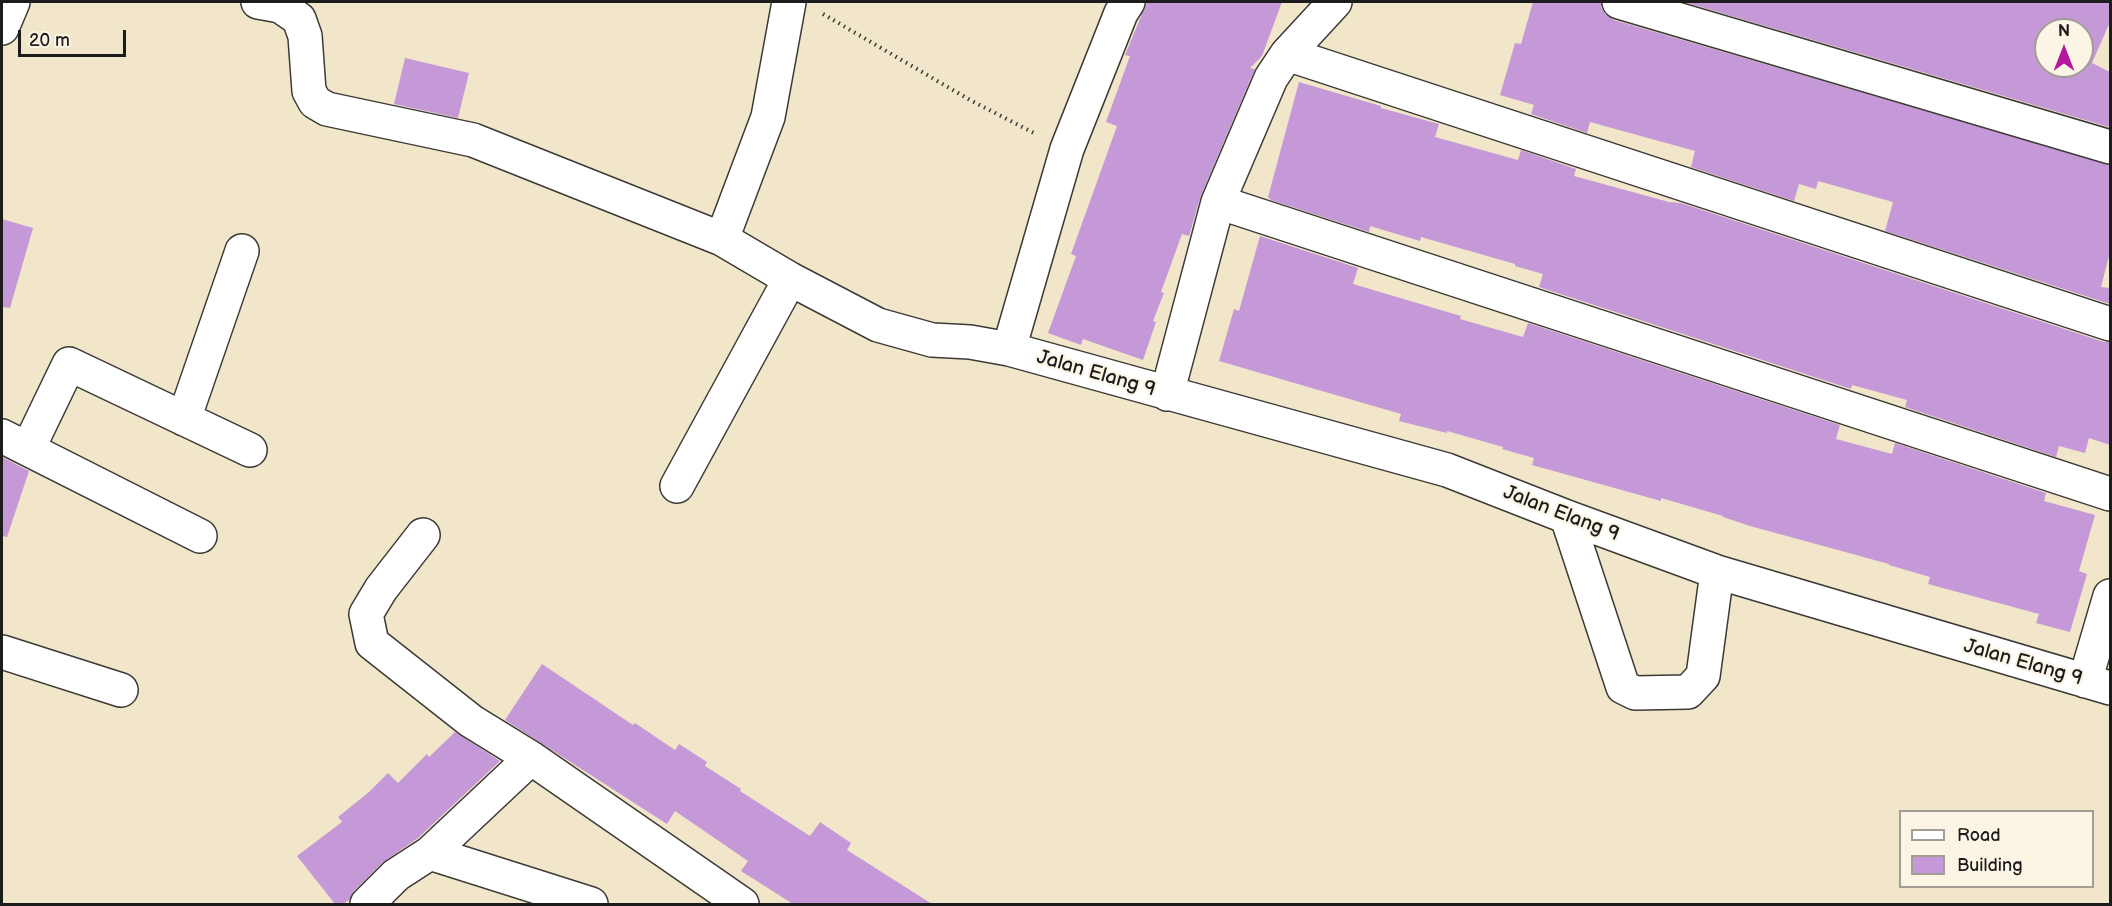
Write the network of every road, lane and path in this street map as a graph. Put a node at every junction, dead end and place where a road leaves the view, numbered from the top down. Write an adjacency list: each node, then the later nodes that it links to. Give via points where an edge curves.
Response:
1 (13, 2): 7 (street)
2 (258, 2): 12 (street, Jalan Elang 9, via 280,6 299,19 305,36 309,91 315,102 327,109 473,140)
3 (789, 2): 10 (path, via 823,13 970,100); 12 (street, via 768,117)
4 (1128, 2): 10 (street)
5 (1335, 2): 8 (street)
6 (1619, 2): 9 (street)
7 (2, 28)
8 (1287, 54): 11 (street, via 1271,78); 15 (street)
9 (2110, 147)
10 (1067, 149): 16 (street)
11 (1218, 202): 17 (street); 22 (street)
12 (722, 239): 14 (street, Jalan Elang 9)
13 (242, 251): 18 (street)
14 (790, 279): 16 (street, Jalan Elang 9, via 878,326 932,340); 21 (street)
15 (2110, 324)
16 (1009, 349): 17 (street, Jalan Elang 9)
17 (1167, 394): 23 (street, Jalan Elang 9, via 1447,470)
18 (184, 419): 19 (street, via 69,364); 20 (street)
19 (15, 442): 25 (street)
20 (250, 450)
21 (677, 486)
22 (2110, 494)
23 (1567, 517): 26 (street, Jalan Elang 9); 26 (street, via 1623,687 1635,693 1688,692 1703,676)
24 (423, 535): 31 (street, via 381,588 366,614 372,643 471,721)
25 (200, 536)
26 (1717, 572): 29 (street, Jalan Elang 9)
27 (2110, 596): 29 (street)
28 (2, 652): 30 (street)
29 (2098, 684)
30 (121, 690)
31 (531, 758): 32 (street); 35 (street)
32 (430, 853): 33 (street, via 396,875); 34 (street)
33 (367, 904)
34 (591, 904)
35 (742, 904)

